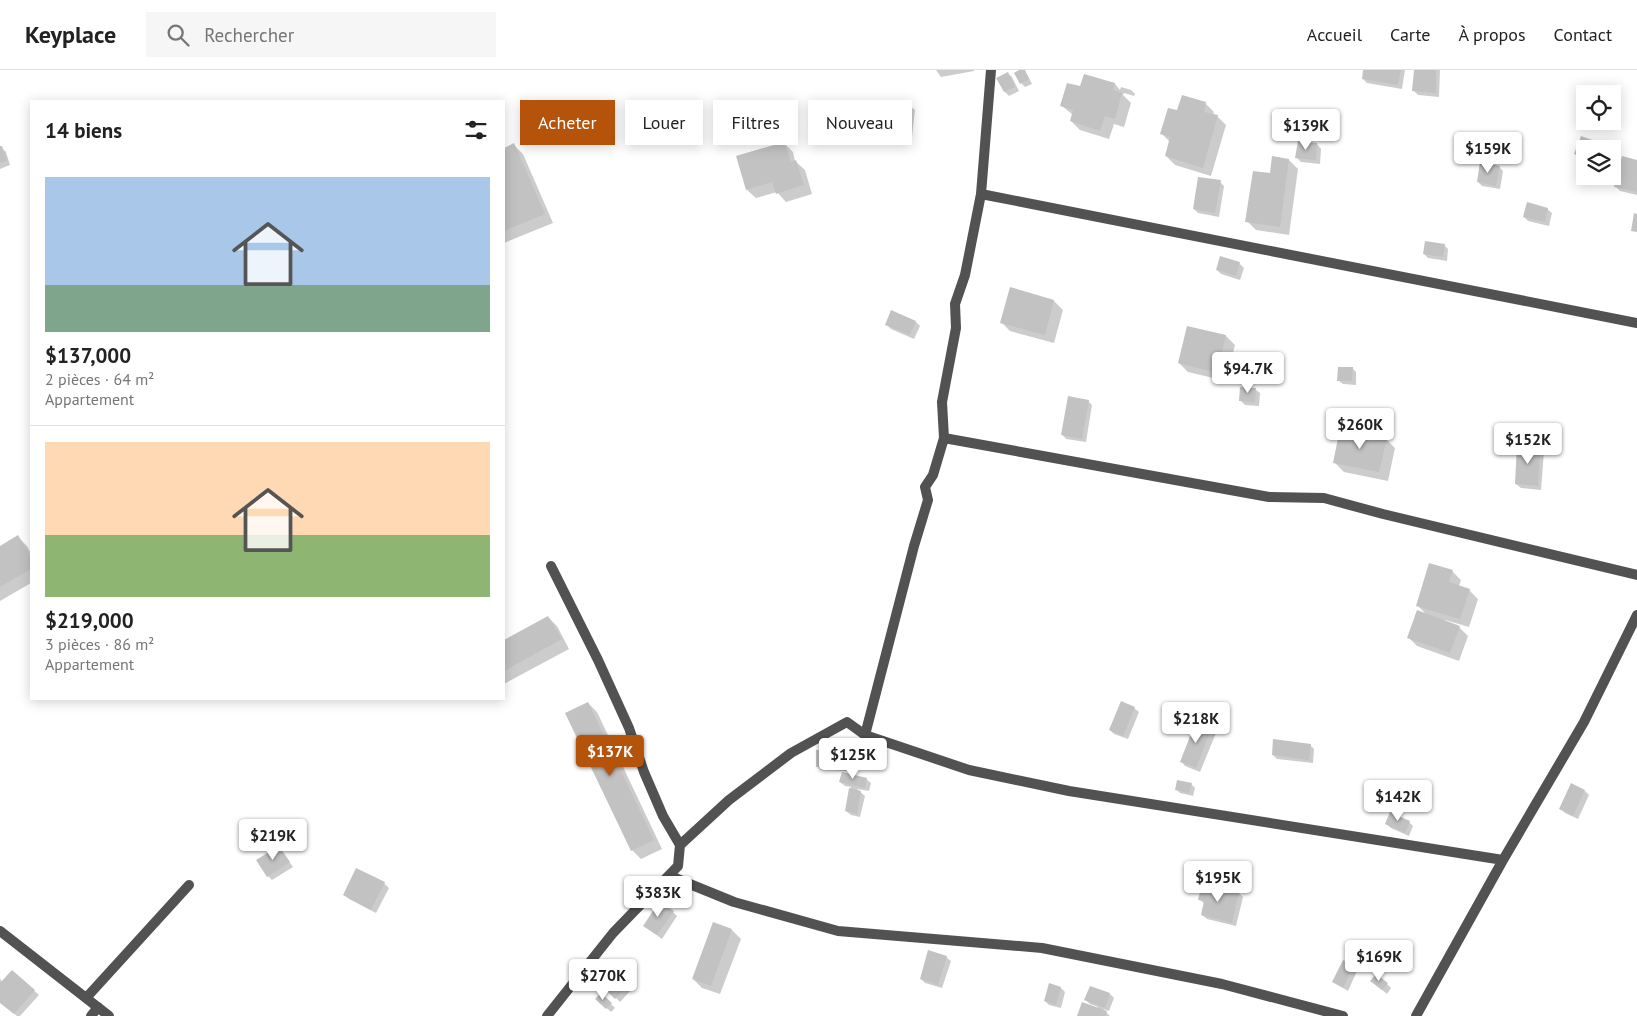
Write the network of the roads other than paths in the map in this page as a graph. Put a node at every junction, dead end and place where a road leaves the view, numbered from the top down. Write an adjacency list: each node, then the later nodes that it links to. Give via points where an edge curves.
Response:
1 (991, 70): 2 (street)
2 (981, 194): 3 (street); 4 (street, via 965,275 955,304 956,328 942,402)
3 (1637, 323)
4 (944, 438): 6 (street, via 1268,497 1324,498); 8 (street, via 933,475 925,487 928,500)
5 (551, 566): 9 (street, via 629,728 663,816)
6 (1637, 575)
7 (1637, 614): 10 (street, via 1584,722)
8 (865, 735): 9 (street, via 847,722 791,753 728,800); 10 (street, via 969,770 1069,791)
9 (680, 845): 11 (street, via 678,866)
10 (1502, 860): 19 (street)
11 (670, 876): 17 (street, via 613,932); 18 (street, via 734,902 838,932 1042,948 1222,984)
12 (188, 885): 14 (street)
13 (0, 931): 14 (street)
14 (86, 998): 15 (street)
15 (95, 1012): 16 (street)
16 (109, 1016)
17 (547, 1016)
18 (1343, 1016)
19 (1416, 1016)

